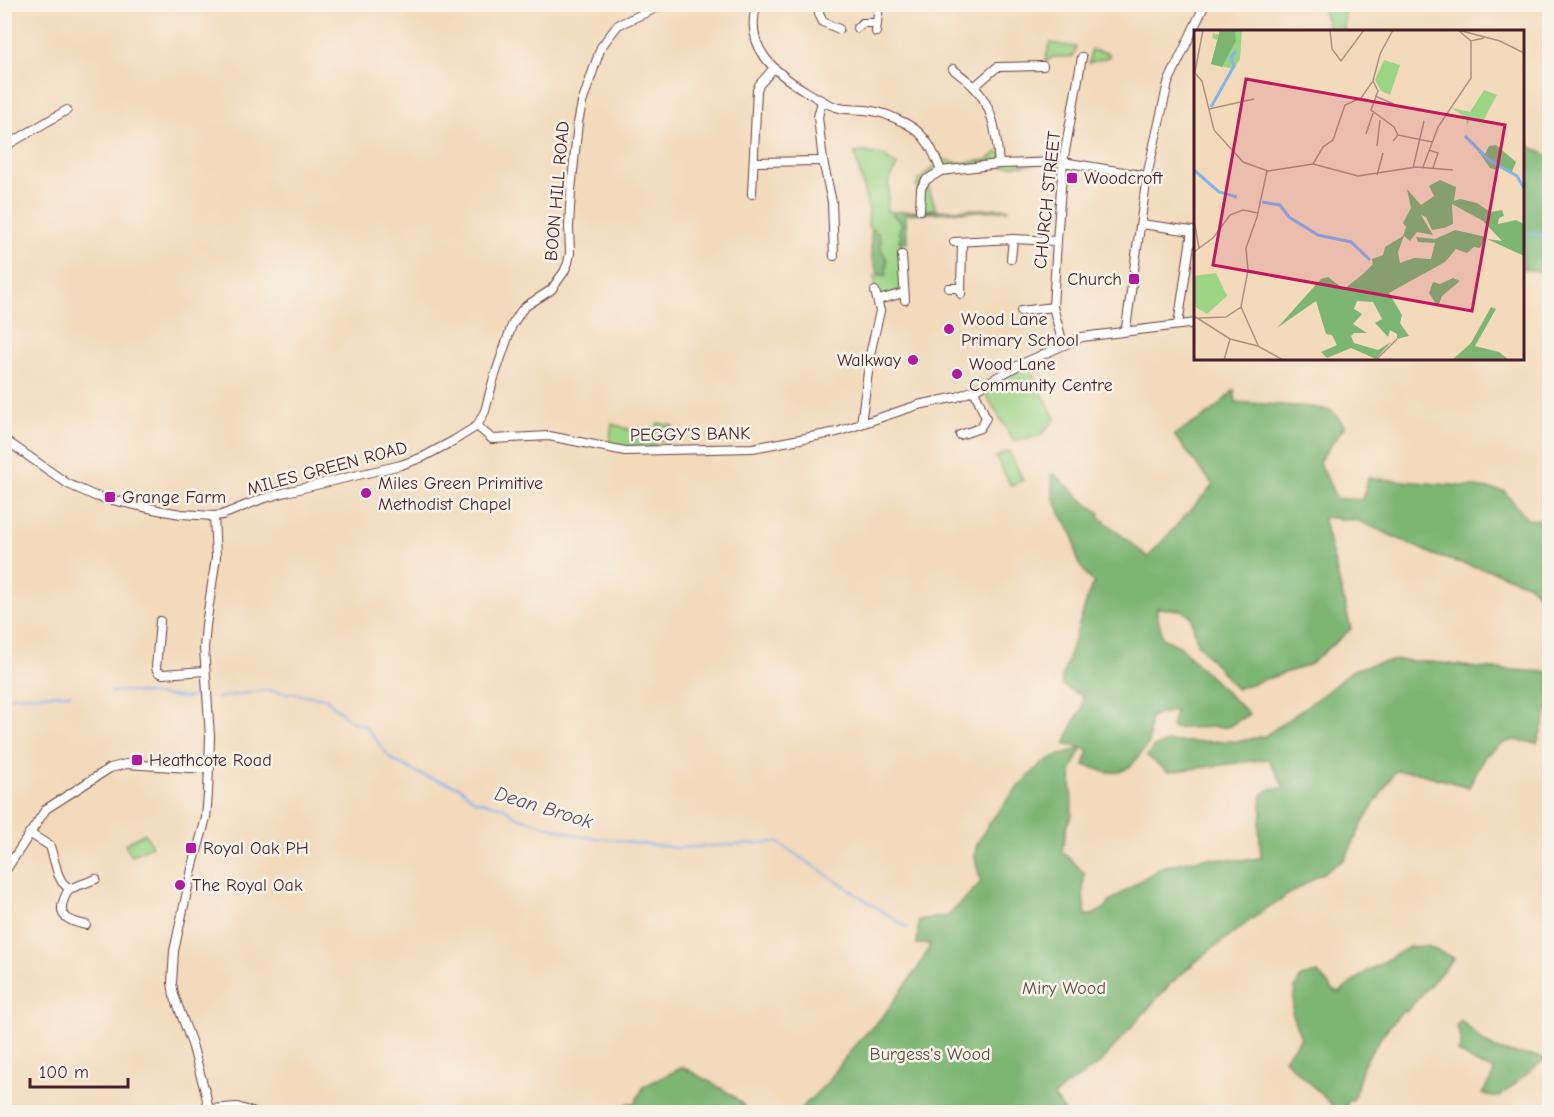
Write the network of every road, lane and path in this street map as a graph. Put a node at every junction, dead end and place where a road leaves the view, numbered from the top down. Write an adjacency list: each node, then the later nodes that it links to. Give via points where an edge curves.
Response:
1 (665, 4): 41 (street, BOON HILL ROAD, via 618,26 602,47 578,123 568,263 551,290 526,306 512,325)
2 (757, 4): 10 (street, via 753,26 760,51)
3 (820, 4): 7 (street, via 823,22)
4 (879, 4): 6 (street, via 876,28 862,23)
5 (1205, 4): 21 (street, via 1168,83)
6 (857, 28)
7 (837, 30)
8 (1082, 57): 18 (street, CHURCH STREET)
9 (1043, 66): 12 (street, via 997,67)
10 (774, 68): 13 (street); 17 (street, via 757,90)
11 (955, 74): 12 (street)
12 (974, 87): 19 (street, via 990,111)
13 (822, 101): 16 (street, via 818,117); 20 (street, via 837,108 874,111 908,124 932,147)
14 (67, 110): 15 (street)
15 (4, 147)
16 (823, 161): 17 (street); 28 (street, via 832,202)
17 (754, 162): 22 (street)
18 (1063, 162): 19 (street); 21 (street); 26 (street, CHURCH STREET)
19 (999, 164): 20 (street)
20 (941, 171): 23 (street, via 921,188)
21 (1147, 177): 24 (street)
22 (752, 194)
23 (920, 210)
24 (1141, 224): 36 (street, via 1192,231); 37 (street, via 1126,328)
25 (1013, 239): 26 (street); 29 (street); 30 (street, via 958,242 961,291)
26 (1057, 241): 33 (street, CHURCH STREET)
27 (902, 255): 32 (street, via 905,296)
28 (834, 256)
29 (1011, 259)
30 (949, 288)
31 (875, 291): 32 (street)
32 (878, 300): 40 (street, via 880,311)
33 (1053, 307): 34 (street); 38 (street, CHURCH STREET)
34 (1021, 311)
35 (1194, 323): 36 (street, PEGGY'S BANK)
36 (1178, 325): 37 (street, PEGGY'S BANK)
37 (1121, 332): 38 (street, PEGGY'S BANK, via 1082,337)
38 (1063, 344): 39 (street, PEGGY'S BANK)
39 (974, 390): 40 (street, PEGGY'S BANK); 42 (street, via 986,418 980,428)
40 (861, 424): 41 (street, PEGGY'S BANK, via 753,448 625,451 549,436 492,439)
41 (477, 426): 44 (street, MILES GREEN ROAD, via 401,465 286,492)
42 (960, 435)
43 (4, 439): 44 (street, via 68,484 95,496)
44 (214, 516): 46 (street, via 216,557 206,626)
45 (160, 621): 46 (street, via 158,672)
46 (205, 671): 47 (street)
47 (210, 768): 48 (street, via 115,766 46,809); 53 (street, via 206,818 174,951 172,983)
48 (29, 833): 49 (street); 51 (street, via 50,846 58,874)
49 (4, 873)
50 (96, 879): 51 (street)
51 (69, 889): 52 (street, via 63,914 72,922)
52 (86, 925)
53 (209, 1111): 54 (street, via 237,1107)
54 (253, 1113)

